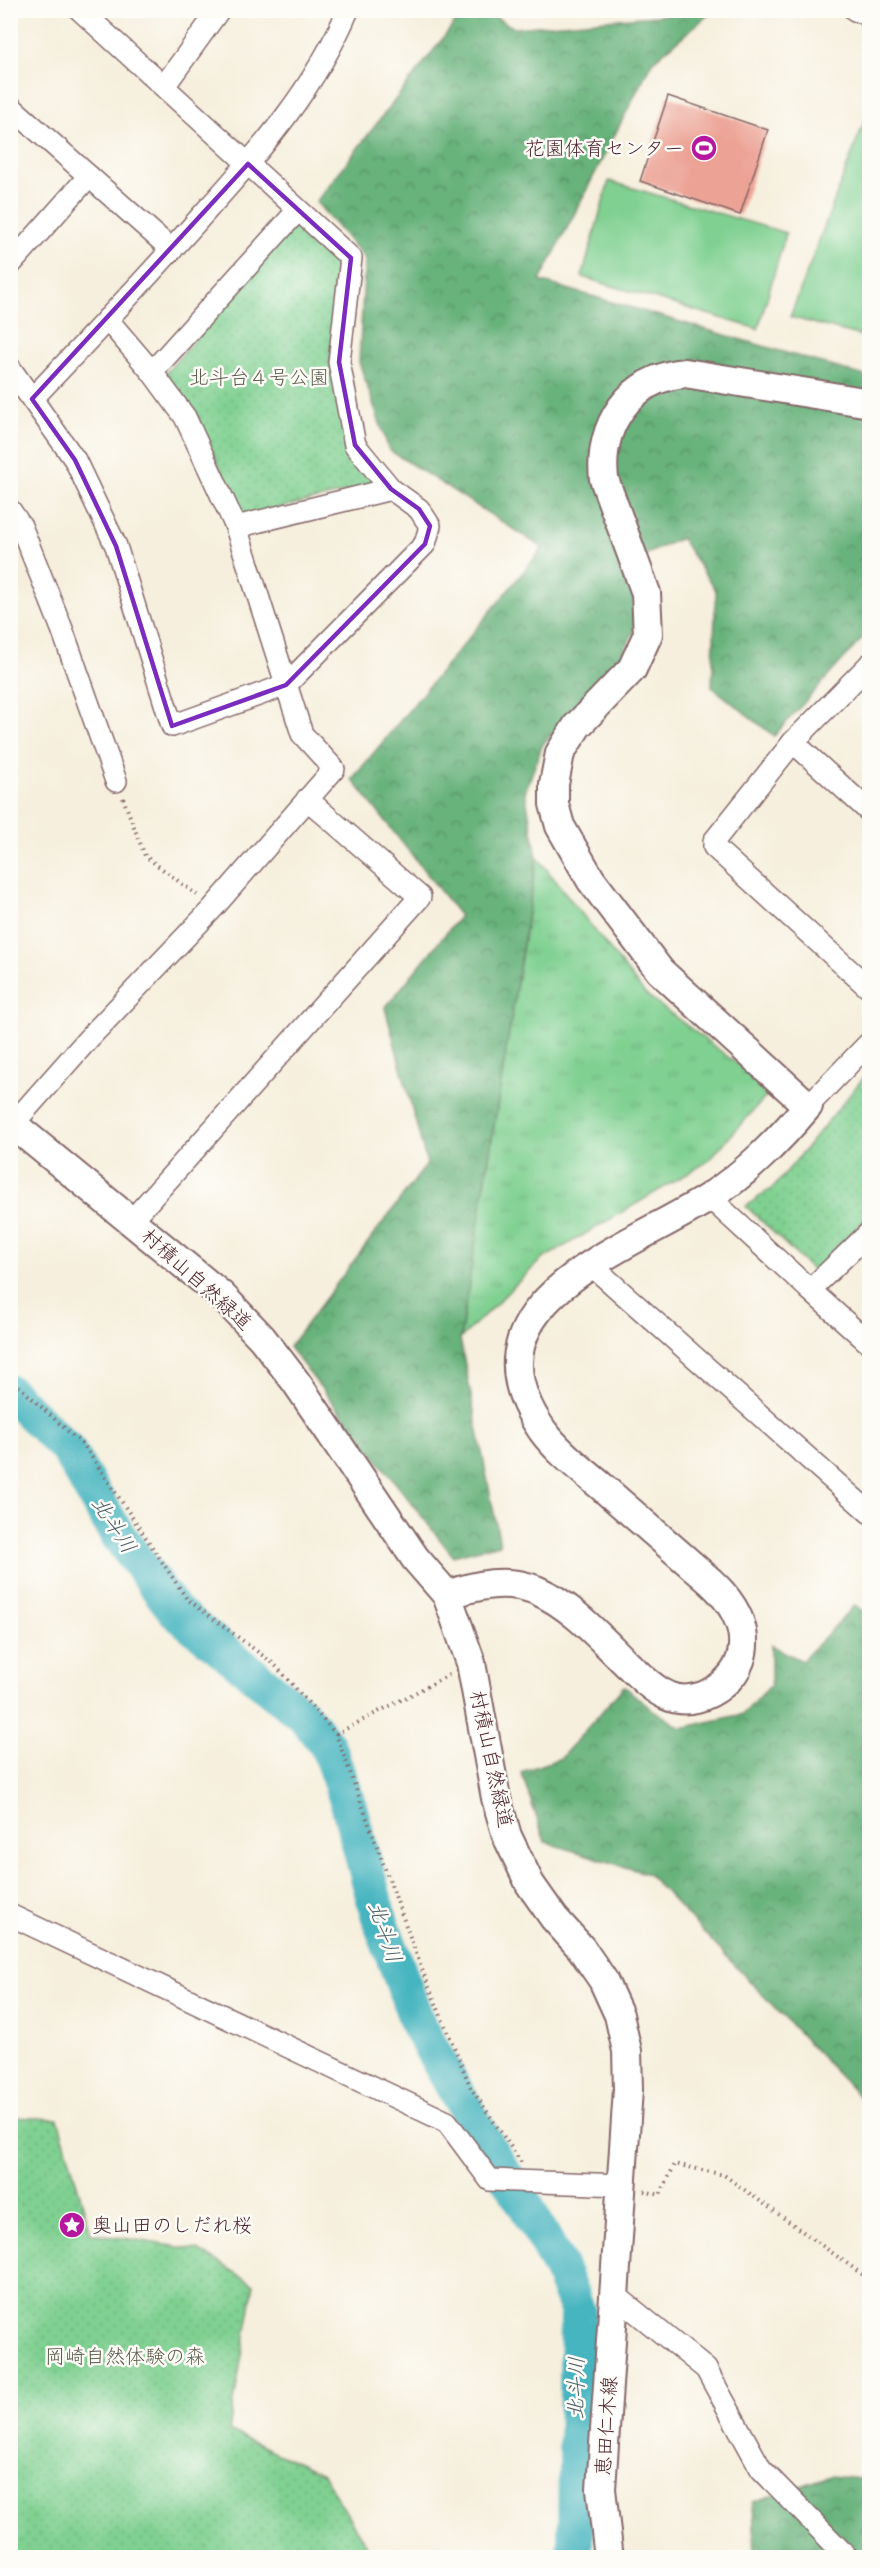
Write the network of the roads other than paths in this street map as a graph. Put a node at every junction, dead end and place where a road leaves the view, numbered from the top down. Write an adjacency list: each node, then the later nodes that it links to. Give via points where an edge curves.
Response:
1 (80, 10): 6 (street)
2 (219, 10): 6 (street)
3 (348, 10): 8 (street, via 315,76)
4 (855, 10): 5 (street)
5 (870, 16)
6 (165, 86): 8 (street)
7 (10, 106): 9 (street)
8 (248, 164): 10 (street); 11 (street)
9 (89, 176): 11 (street); 12 (street)
10 (298, 210): 15 (street); 18 (street, via 351,258 339,362 356,445)
11 (172, 250): 13 (street)
12 (10, 265)
13 (107, 319): 15 (street); 16 (street)
14 (10, 368): 16 (street)
15 (152, 372): 20 (street, via 185,417)
16 (32, 399): 22 (street, via 75,460 116,546 172,726)
17 (870, 403): 29 (street, via 685,373 664,375 648,383 626,403 608,430 602,460 604,478 646,593 648,634 632,669 577,726 557,764 554,784 560,826 591,880 660,971)
18 (391, 489): 20 (street); 22 (street, via 425,518 430,526 425,543)
19 (10, 510): 24 (street, via 21,526 62,629)
20 (236, 527): 22 (street)
21 (870, 664): 23 (street)
22 (286, 685): 25 (street, via 302,734 334,769)
23 (794, 742): 26 (street); 27 (street, via 714,841 714,847)
24 (116, 781)
25 (307, 799): 30 (street, via 213,908); 32 (street, via 420,897)
26 (870, 812)
27 (870, 989)
28 (870, 1042): 29 (street)
29 (808, 1106): 31 (street, via 772,1147)
30 (12, 1123): 32 (street, 村積山自然緑道)
31 (709, 1197): 34 (street); 35 (street)
32 (132, 1221): 38 (street, 村積山自然緑道, via 221,1295 262,1338 415,1558)
33 (870, 1232): 35 (street)
34 (591, 1265): 37 (street); 38 (street, via 545,1300 528,1324 517,1367 525,1399 542,1430 558,1448 722,1592 742,1630 739,1664 726,1682 708,1695 672,1698 647,1682 564,1605 536,1590 495,1583)
35 (810, 1290): 36 (street)
36 (870, 1344)
37 (870, 1513)
38 (447, 1595): 40 (street, 村積山自然緑道, via 471,1663 496,1798 507,1836 530,1884 603,1980 619,2015 627,2050 628,2089)
39 (10, 1915): 40 (street, via 447,2122 490,2180)
40 (622, 2185): 41 (street, 村積山自然緑道)
41 (615, 2295): 42 (street, 恵田仁木線, via 602,2488); 43 (street, via 706,2369 761,2469)
42 (609, 2558)
43 (848, 2558)

